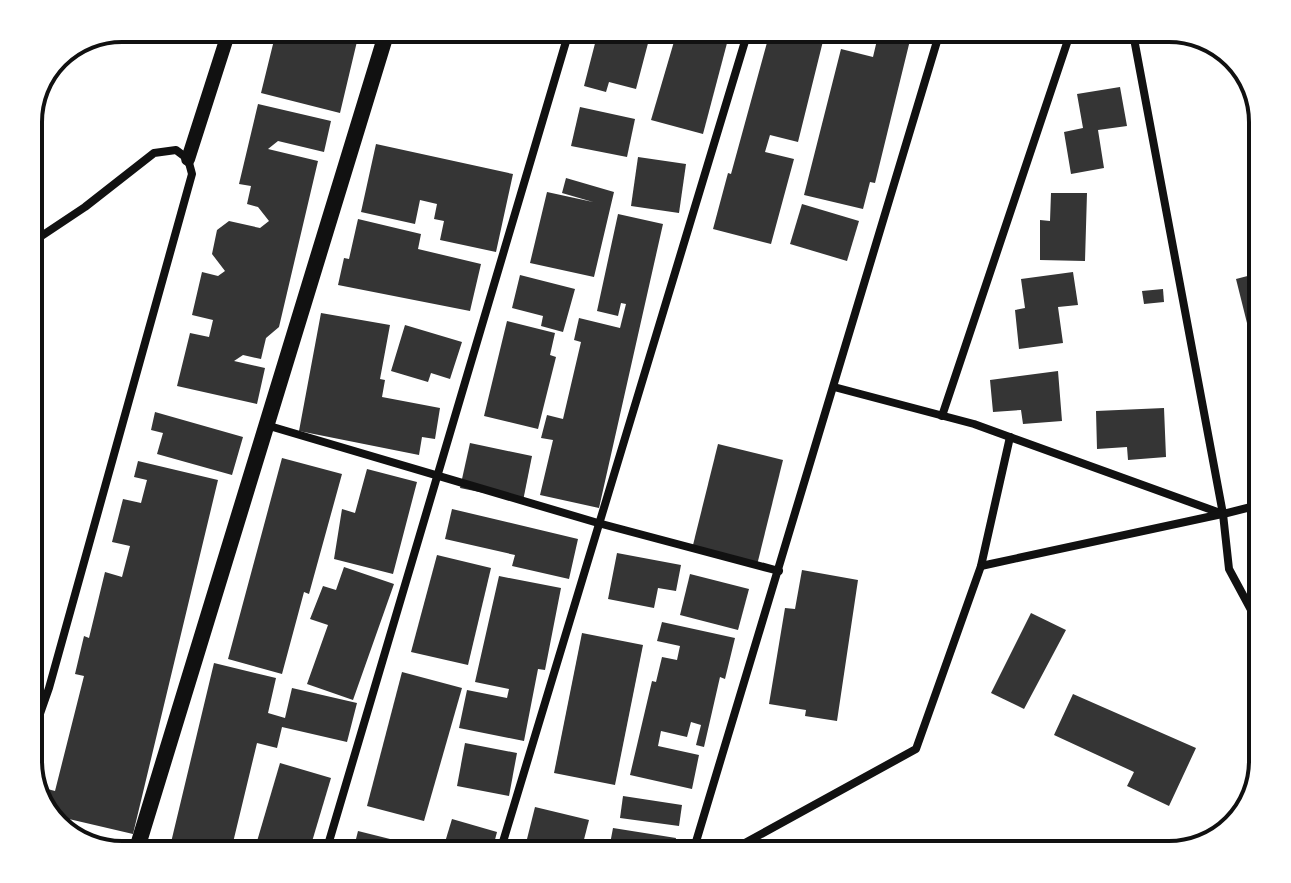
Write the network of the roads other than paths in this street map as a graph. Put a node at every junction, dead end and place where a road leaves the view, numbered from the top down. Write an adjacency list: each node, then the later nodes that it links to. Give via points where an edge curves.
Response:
1 (226, 42): 8 (street)
2 (384, 42): 12 (main road)
3 (566, 42): 14 (street)
4 (745, 42): 17 (street)
5 (937, 42): 10 (street)
6 (1067, 42): 11 (street)
7 (1135, 42): 16 (street)
8 (188, 159): 9 (street, via 176,150 154,153); 21 (street, via 192,174)
9 (42, 236)
10 (834, 387): 11 (street); 19 (street)
11 (942, 416): 13 (street)
12 (266, 425): 14 (street); 22 (main road)
13 (1010, 437): 16 (street); 18 (street)
14 (436, 474): 17 (street); 23 (street)
15 (1249, 508): 16 (street)
16 (1223, 514): 18 (street); 20 (street, via 1229,569)
17 (598, 523): 19 (street); 24 (street)
18 (981, 566): 26 (street, via 916,749)
19 (779, 571): 25 (street)
20 (1249, 606)
21 (42, 708)
22 (139, 841)
23 (329, 841)
24 (503, 841)
25 (696, 841)
26 (748, 841)

